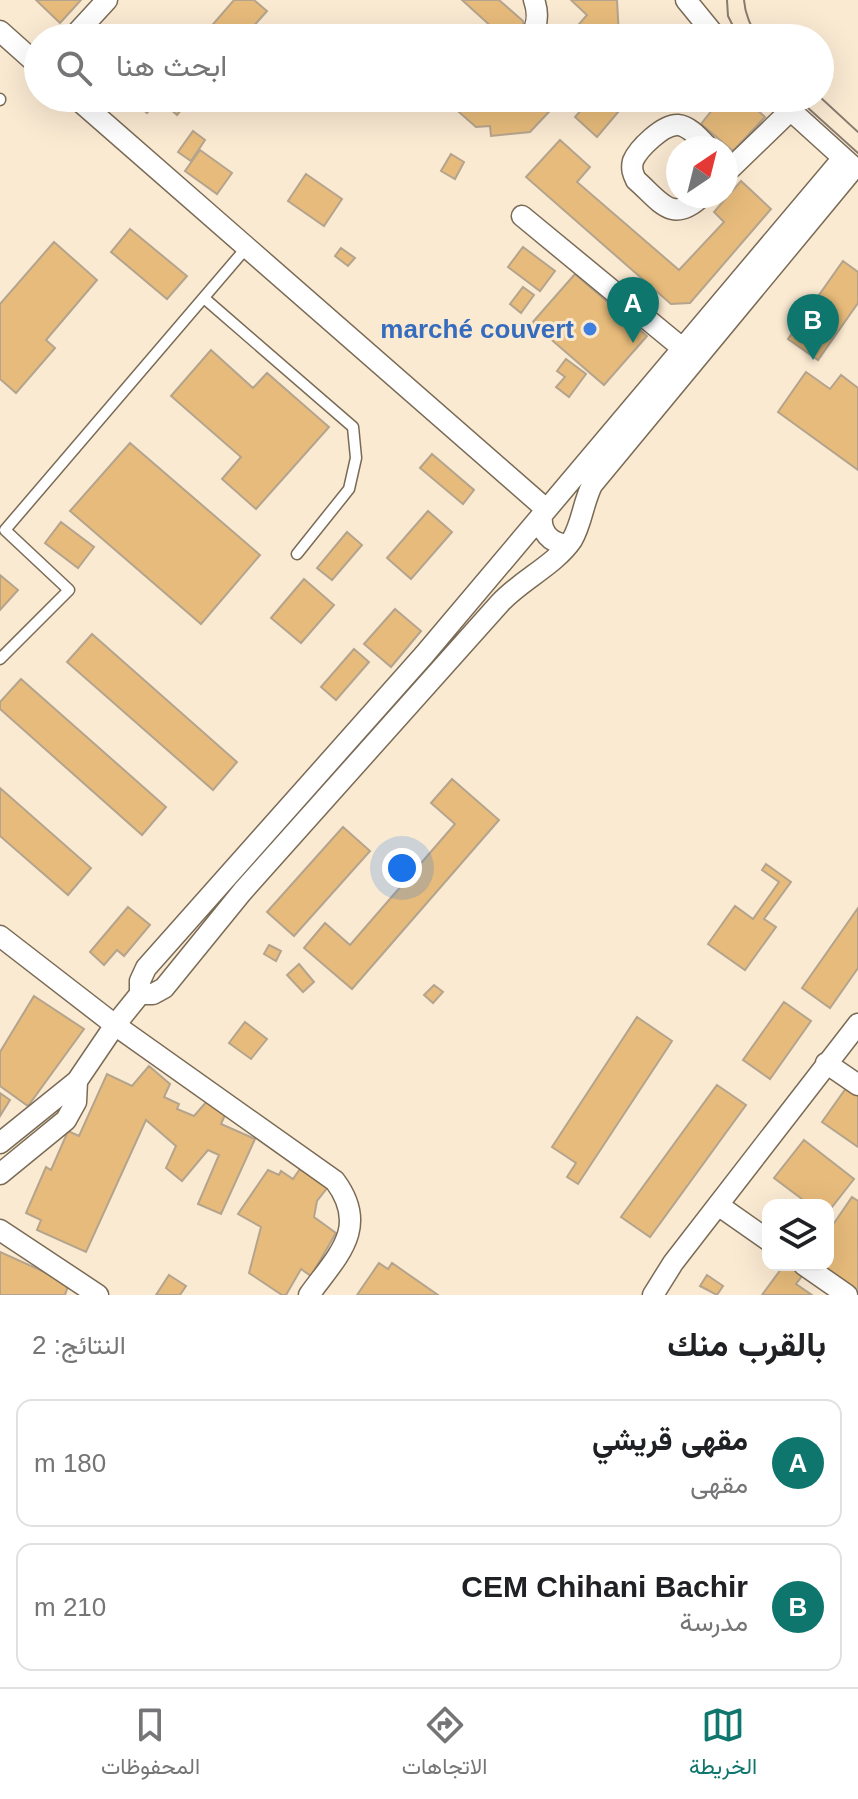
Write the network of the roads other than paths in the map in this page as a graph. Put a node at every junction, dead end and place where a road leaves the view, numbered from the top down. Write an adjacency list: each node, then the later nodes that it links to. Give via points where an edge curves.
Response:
1 (107, 0): 4 (street)
2 (534, 0): 5 (street)
3 (686, 0): 6 (street)
4 (85, 24)
5 (536, 24)
6 (706, 24)
7 (0, 31): 8 (street)
8 (24, 52)
9 (92, 112): 17 (street)
10 (777, 112): 13 (street)
11 (793, 112): 14 (street)
12 (696, 136): 15 (street, via 678,125 666,127 632,164 636,180)
13 (738, 157)
14 (852, 166): 19 (street)
15 (666, 206)
16 (522, 216): 19 (street)
17 (247, 247): 18 (lane); 20 (street)
18 (204, 298): 22 (lane); 24 (lane, via 353,427 356,458 349,489)
19 (689, 354): 20 (street); 21 (street, via 592,485)
20 (548, 507): 21 (street, via 571,502); 23 (street, via 541,523 547,536); 27 (street, via 146,968)
21 (581, 514): 23 (street)
22 (2, 528): 25 (lane, via 69,590)
23 (567, 545): 27 (street, via 500,603 242,892 164,988)
24 (297, 554)
25 (0, 659)
26 (0, 936): 29 (street)
27 (140, 994): 29 (street)
28 (858, 1024): 30 (street)
29 (115, 1025): 31 (street); 40 (street, via 335,1181 345,1194 351,1226 347,1241)
30 (826, 1063): 32 (street); 35 (street)
31 (77, 1081): 33 (street); 34 (street, via 76,1102 66,1120)
32 (858, 1085)
33 (0, 1143)
34 (0, 1174)
35 (718, 1205): 37 (street); 41 (street)
36 (0, 1230): 39 (street)
37 (762, 1236)
38 (813, 1271): 42 (street)
39 (98, 1295)
40 (309, 1295)
41 (653, 1295)
42 (847, 1295)

